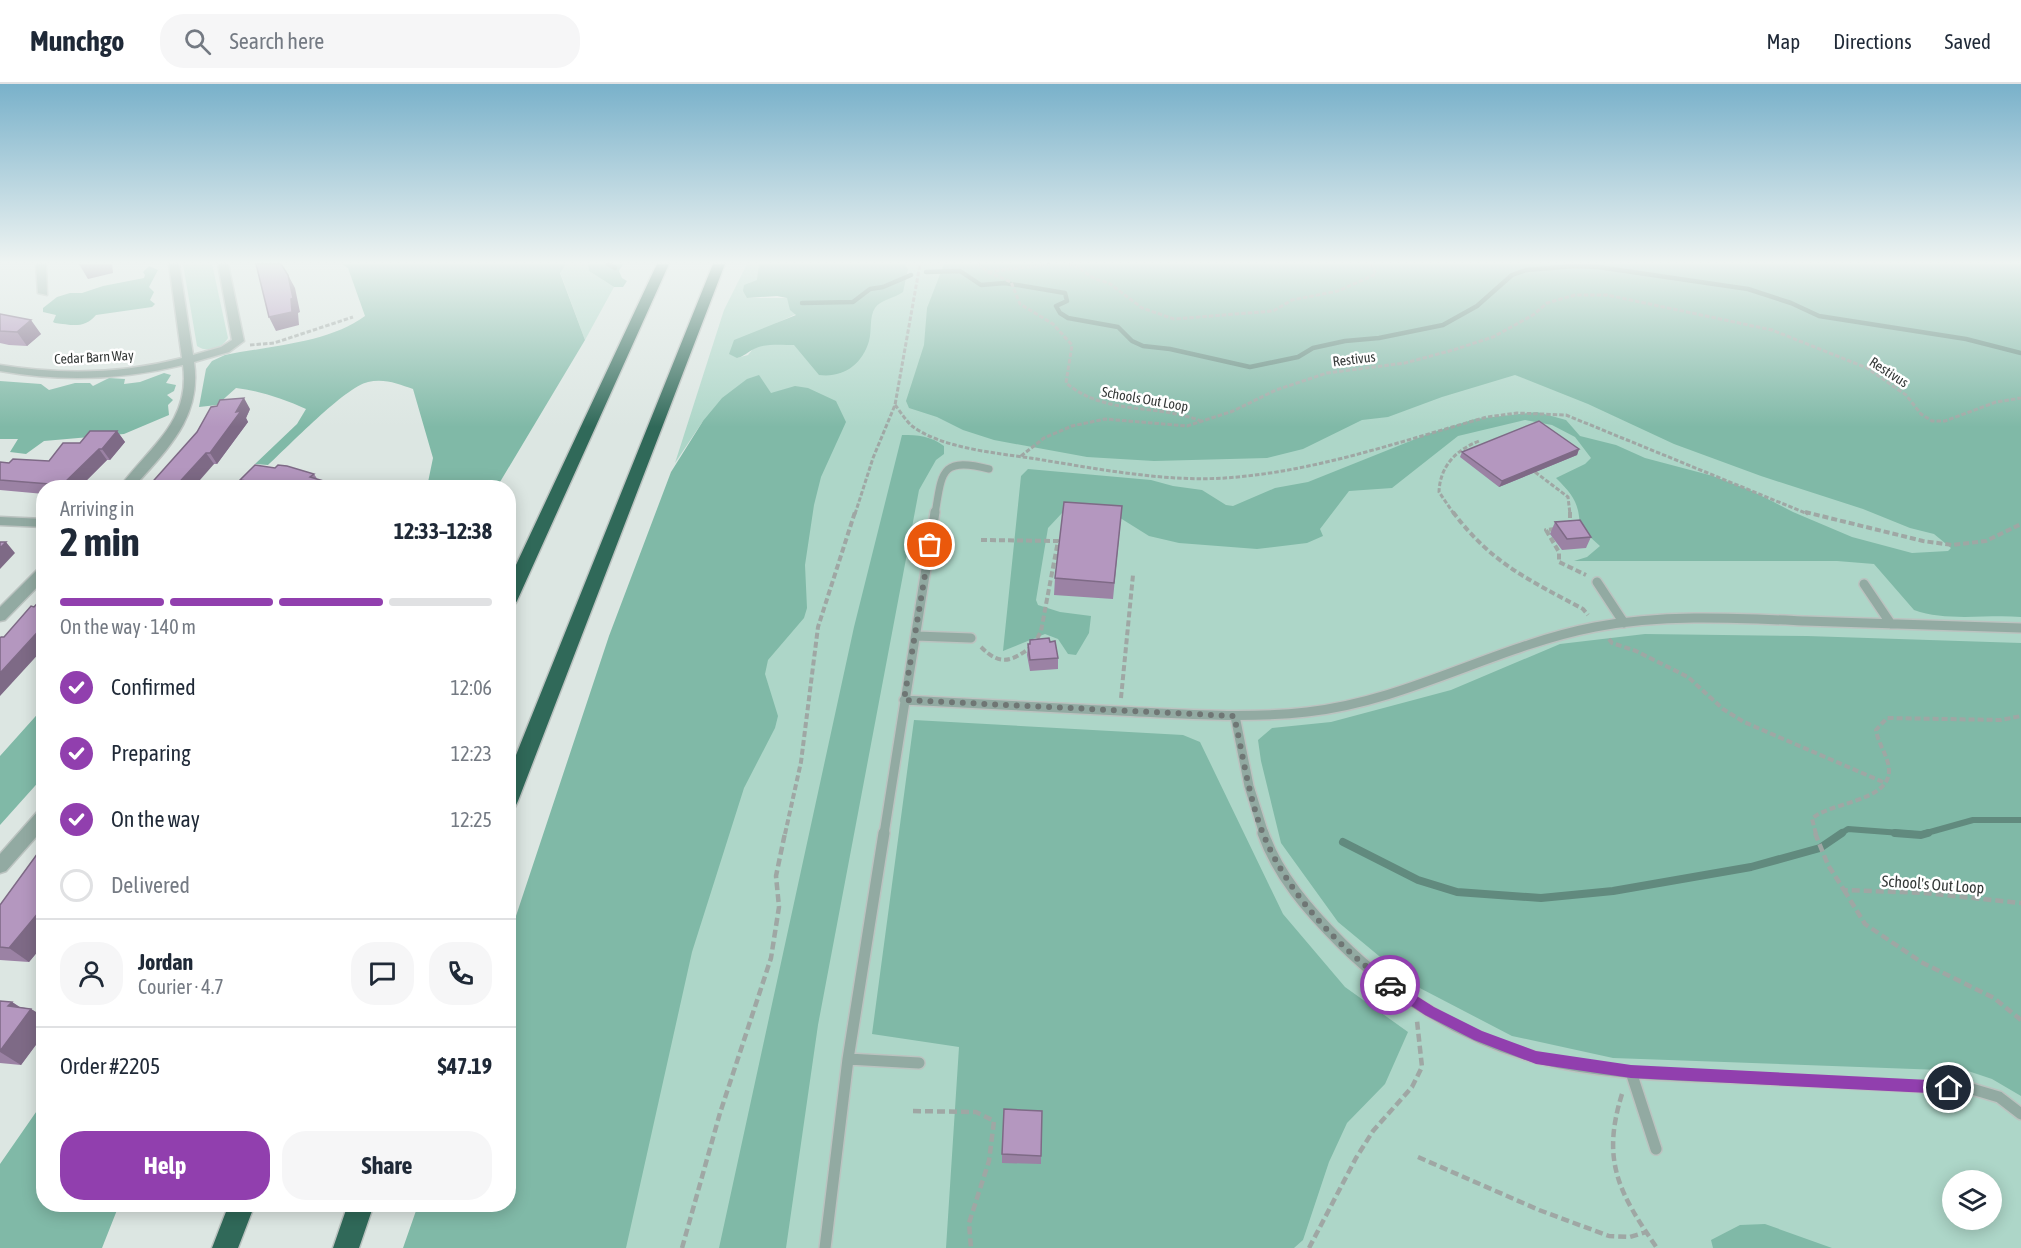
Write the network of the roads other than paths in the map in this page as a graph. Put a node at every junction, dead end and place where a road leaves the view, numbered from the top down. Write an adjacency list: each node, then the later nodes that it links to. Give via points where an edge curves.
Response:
1 (182, 318): 5 (street)
2 (234, 318): 5 (street, Cedar Barn Way, via 238,337 235,345)
3 (638, 318): 13 (highway)
4 (698, 318): 23 (highway)
5 (189, 360): 6 (street, Cedar Barn Way, via 95,375 44,375); 8 (street, via 191,383 179,421)
6 (0, 368)
7 (989, 469): 19 (lane, via 959,464 948,467 941,476)
8 (132, 480)
9 (0, 520): 10 (street)
10 (36, 522)
11 (36, 579): 15 (street)
12 (1597, 582): 16 (lane)
13 (516, 584)
14 (1864, 585): 17 (lane)
15 (0, 616)
16 (1624, 623): 17 (lane, via 1753,619); 22 (lane, via 1558,634 1369,701 1329,709)
17 (1891, 624): 18 (lane)
18 (2021, 628)
19 (916, 636): 20 (lane); 21 (lane)
20 (971, 638)
21 (904, 700): 22 (lane); 26 (lane)
22 (1234, 716): 28 (lane, via 1263,833 1273,856 1294,889 1354,956 1414,1002 1478,1036 1536,1058)
23 (516, 781)
24 (36, 825): 25 (street)
25 (0, 866)
26 (848, 1059): 27 (lane); 35 (lane)
27 (919, 1063)
28 (1631, 1072): 29 (lane, via 1972,1089 2004,1099); 30 (lane)
29 (2021, 1114)
30 (1656, 1149)
31 (239, 1212): 33 (highway)
32 (358, 1212): 34 (highway)
33 (225, 1248)
34 (346, 1248)
35 (825, 1248)

